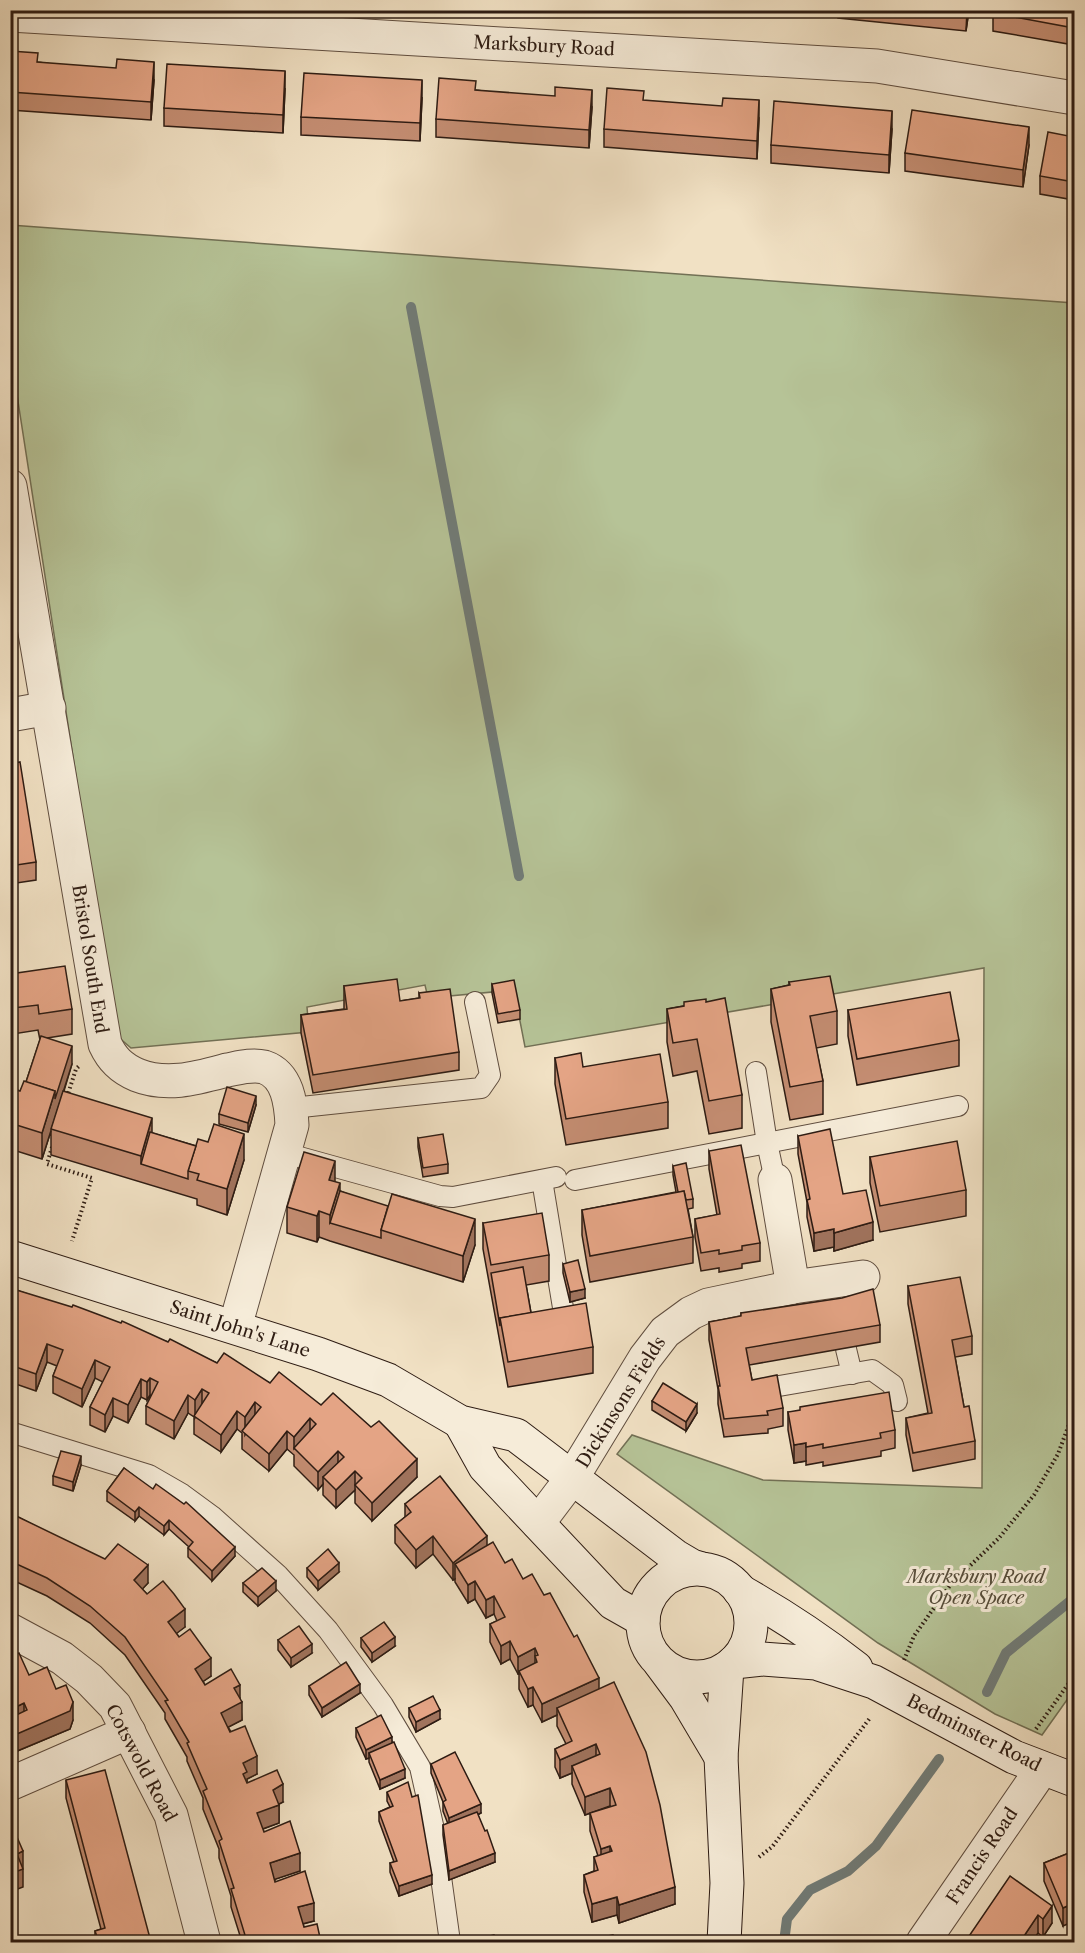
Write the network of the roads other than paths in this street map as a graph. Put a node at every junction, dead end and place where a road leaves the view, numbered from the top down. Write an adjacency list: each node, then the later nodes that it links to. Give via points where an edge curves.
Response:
1 (10, 15): 2 (street, Marksbury Road, via 877,66)
2 (1074, 98)
3 (10, 486): 4 (street, Bristol South End)
4 (49, 708): 5 (street); 9 (street, Bristol South End, via 105,1044 111,1057 125,1070 148,1080 170,1082 244,1066 264,1067 283,1084)
5 (10, 715)
6 (475, 1002): 9 (lane, via 490,1075 481,1088)
7 (756, 1072): 10 (lane)
8 (958, 1106): 10 (lane)
9 (292, 1108): 11 (street, Bristol South End)
10 (767, 1143): 12 (lane); 13 (lane)
11 (285, 1153): 12 (lane, via 440,1196); 18 (street, Bristol South End)
12 (558, 1179): 17 (lane)
13 (775, 1180): 15 (street)
14 (10, 1257): 18 (street, Saint John's Lane)
15 (793, 1287): 16 (street, Dickinsons Fields); 25 (street, Dickinsons Fields, via 708,1305 664,1332)
16 (846, 1287)
17 (566, 1326)
18 (235, 1327): 23 (street, Saint John's Lane, via 388,1380)
19 (846, 1349): 20 (lane)
20 (852, 1374): 21 (lane); 22 (lane, via 872,1370 893,1384)
21 (779, 1386)
22 (897, 1401)
23 (460, 1422): 25 (street, Saint John's Lane, via 516,1435); 26 (street, via 485,1467)
24 (10, 1432): 40 (lane, via 150,1475 182,1494 278,1575 328,1630 383,1705 420,1767 435,1834)
25 (573, 1478): 26 (street, Dickinsons Fields); 27 (street, Saint John's Lane, via 675,1556)
26 (538, 1523): 29 (street, via 613,1603)
27 (702, 1569): 28 (street, via 727,1578); 29 (street, via 686,1570 665,1579 654,1590)
28 (740, 1591): 32 (street, via 749,1606 751,1624 747,1644); 33 (street, Bedminster Road, via 779,1613)
29 (643, 1620): 31 (street, via 644,1636)
30 (10, 1630): 34 (street, Cotswold Road, via 62,1658 89,1679 115,1706)
31 (654, 1655): 32 (street, via 668,1669 685,1676 716,1674); 35 (street)
32 (731, 1665): 33 (street, Bedminster Road, via 762,1659 816,1663); 35 (street)
33 (882, 1686): 36 (street, Bedminster Road)
34 (129, 1732): 38 (street); 39 (street, Cotswold Road, via 171,1815)
35 (722, 1757): 41 (street, via 727,1882)
36 (1028, 1763): 37 (street, Bedminster Road); 42 (street, Francis Road)
37 (1074, 1780)
38 (10, 1785)
39 (204, 1942)
40 (450, 1942)
41 (724, 1942)
42 (923, 1942)

